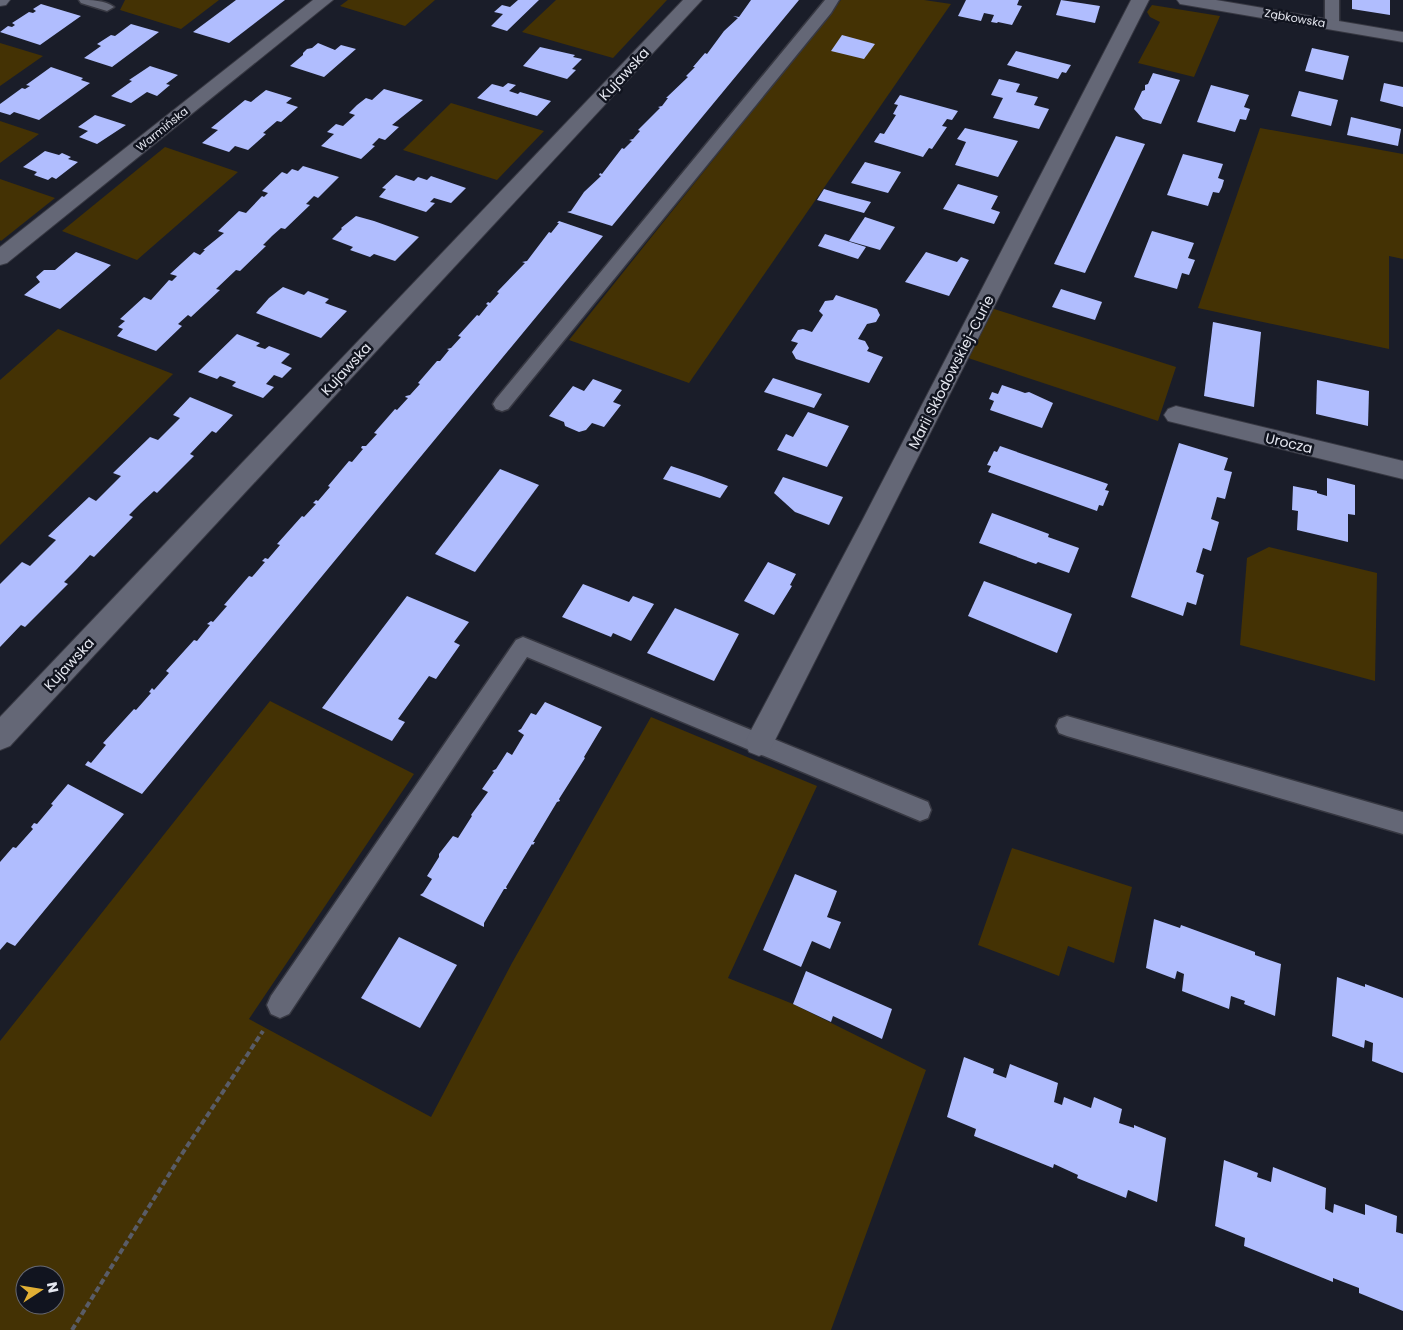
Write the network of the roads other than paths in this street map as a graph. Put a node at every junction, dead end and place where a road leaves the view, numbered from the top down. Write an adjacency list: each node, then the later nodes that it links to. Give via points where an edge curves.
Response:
1 (86, 0): 8 (lane)
2 (324, 0): 11 (street, Warmińska)
3 (693, 0): 16 (street, Kujawska)
4 (832, 0): 12 (lane)
5 (1140, 0): 17 (street, Marii Skłodowskiej-Curie)
6 (1186, 0): 9 (street, Ząbkowska)
7 (1332, 0): 9 (lane)
8 (108, 6)
9 (1332, 25): 10 (street, Ząbkowska)
10 (1403, 37)
11 (0, 258)
12 (502, 404)
13 (1176, 415): 14 (street, Urocza)
14 (1403, 470)
15 (1067, 726): 19 (lane)
16 (0, 738)
17 (759, 742): 18 (lane); 20 (lane, via 523,646)
18 (920, 810)
19 (1403, 824)
20 (280, 1005)

